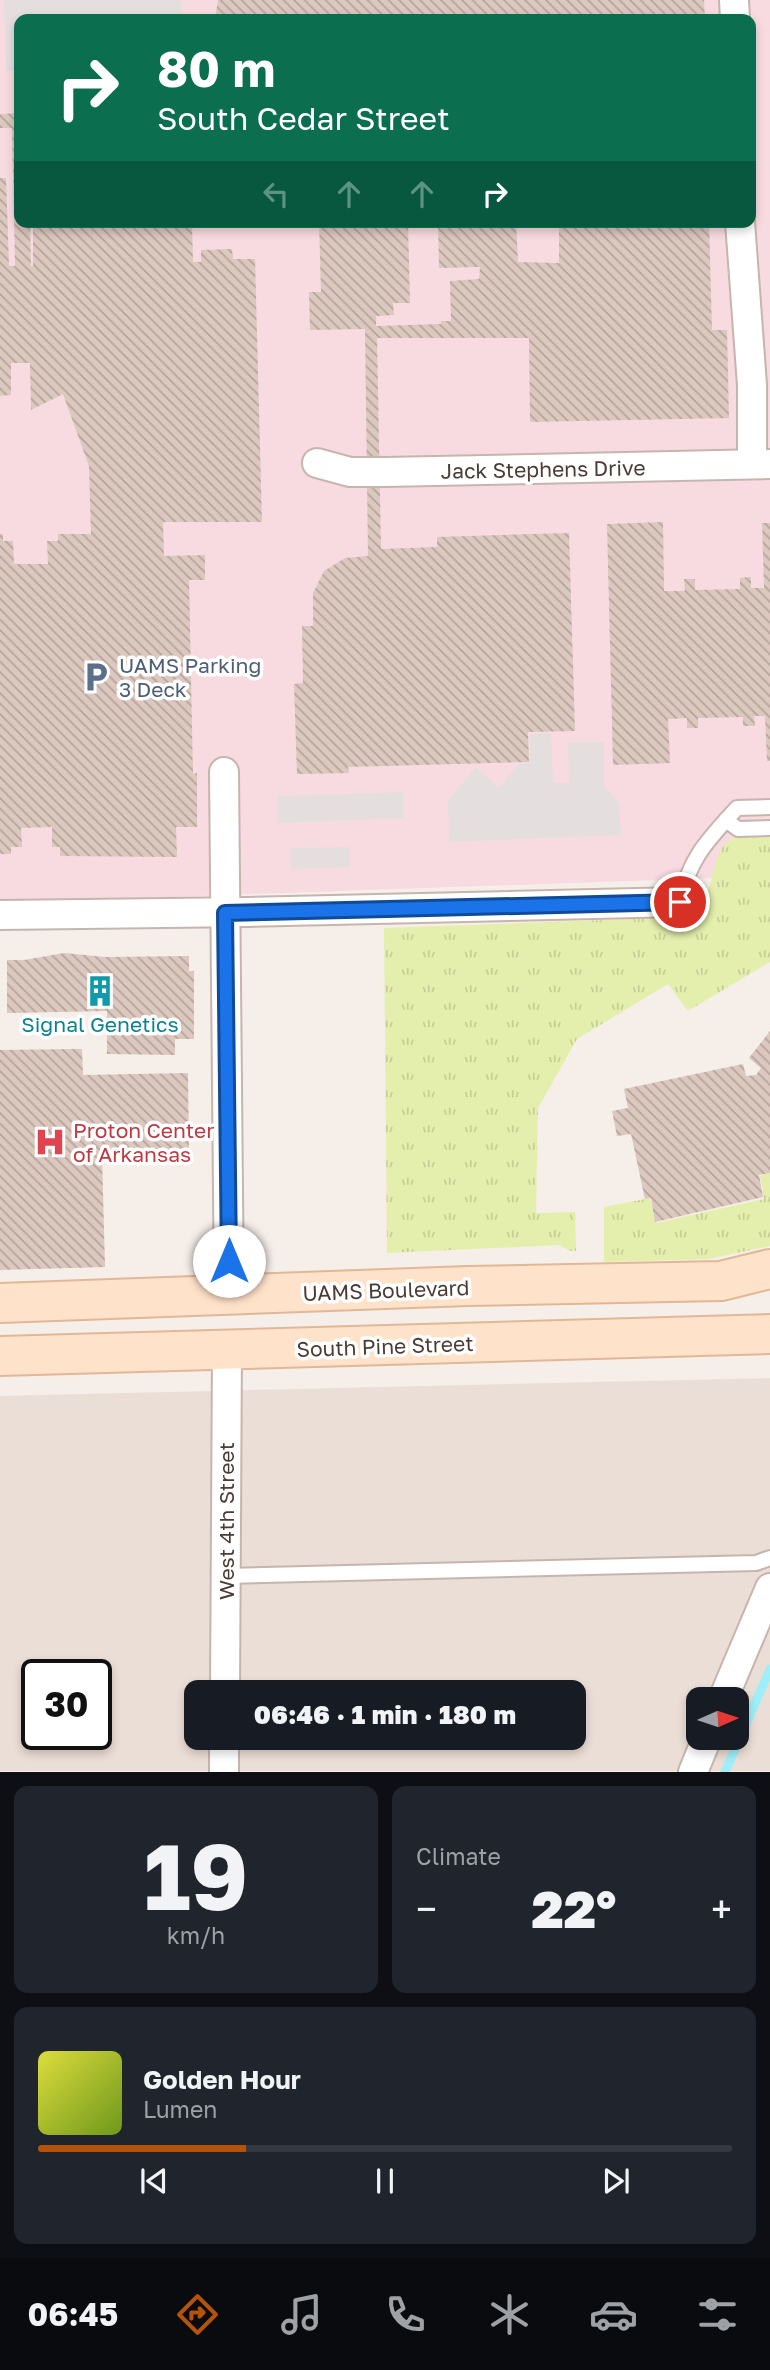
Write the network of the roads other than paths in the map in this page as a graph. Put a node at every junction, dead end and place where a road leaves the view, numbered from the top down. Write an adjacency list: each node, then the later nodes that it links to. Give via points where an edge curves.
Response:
1 (740, 228): 3 (street)
2 (317, 463): 3 (street, Jack Stephens Drive, via 350,472)
3 (761, 464)
4 (224, 772): 9 (street)
5 (770, 807): 6 (lane, via 737,808)
6 (726, 820): 7 (lane, via 738,829); 8 (lane, via 694,859)
7 (770, 828)
8 (680, 902): 9 (street)
9 (225, 913): 10 (street); 12 (street)
10 (0, 915)
11 (770, 1269): 12 (main road, UAMS Boulevard, via 721,1281)
12 (229, 1296): 13 (main road, UAMS Boulevard)
13 (0, 1303)
14 (767, 1333): 15 (main road, South Pine Street)
15 (227, 1350): 16 (main road, South Pine Street); 18 (street, West 4th Street)
16 (0, 1356)
17 (770, 1558): 18 (lane, via 756,1563)
18 (226, 1576): 20 (street, West 4th Street)
19 (770, 1588): 21 (street)
20 (225, 1680)
21 (728, 1687)
22 (224, 1750): 24 (street)
23 (702, 1750): 25 (street)
24 (224, 1772)
25 (693, 1772)

